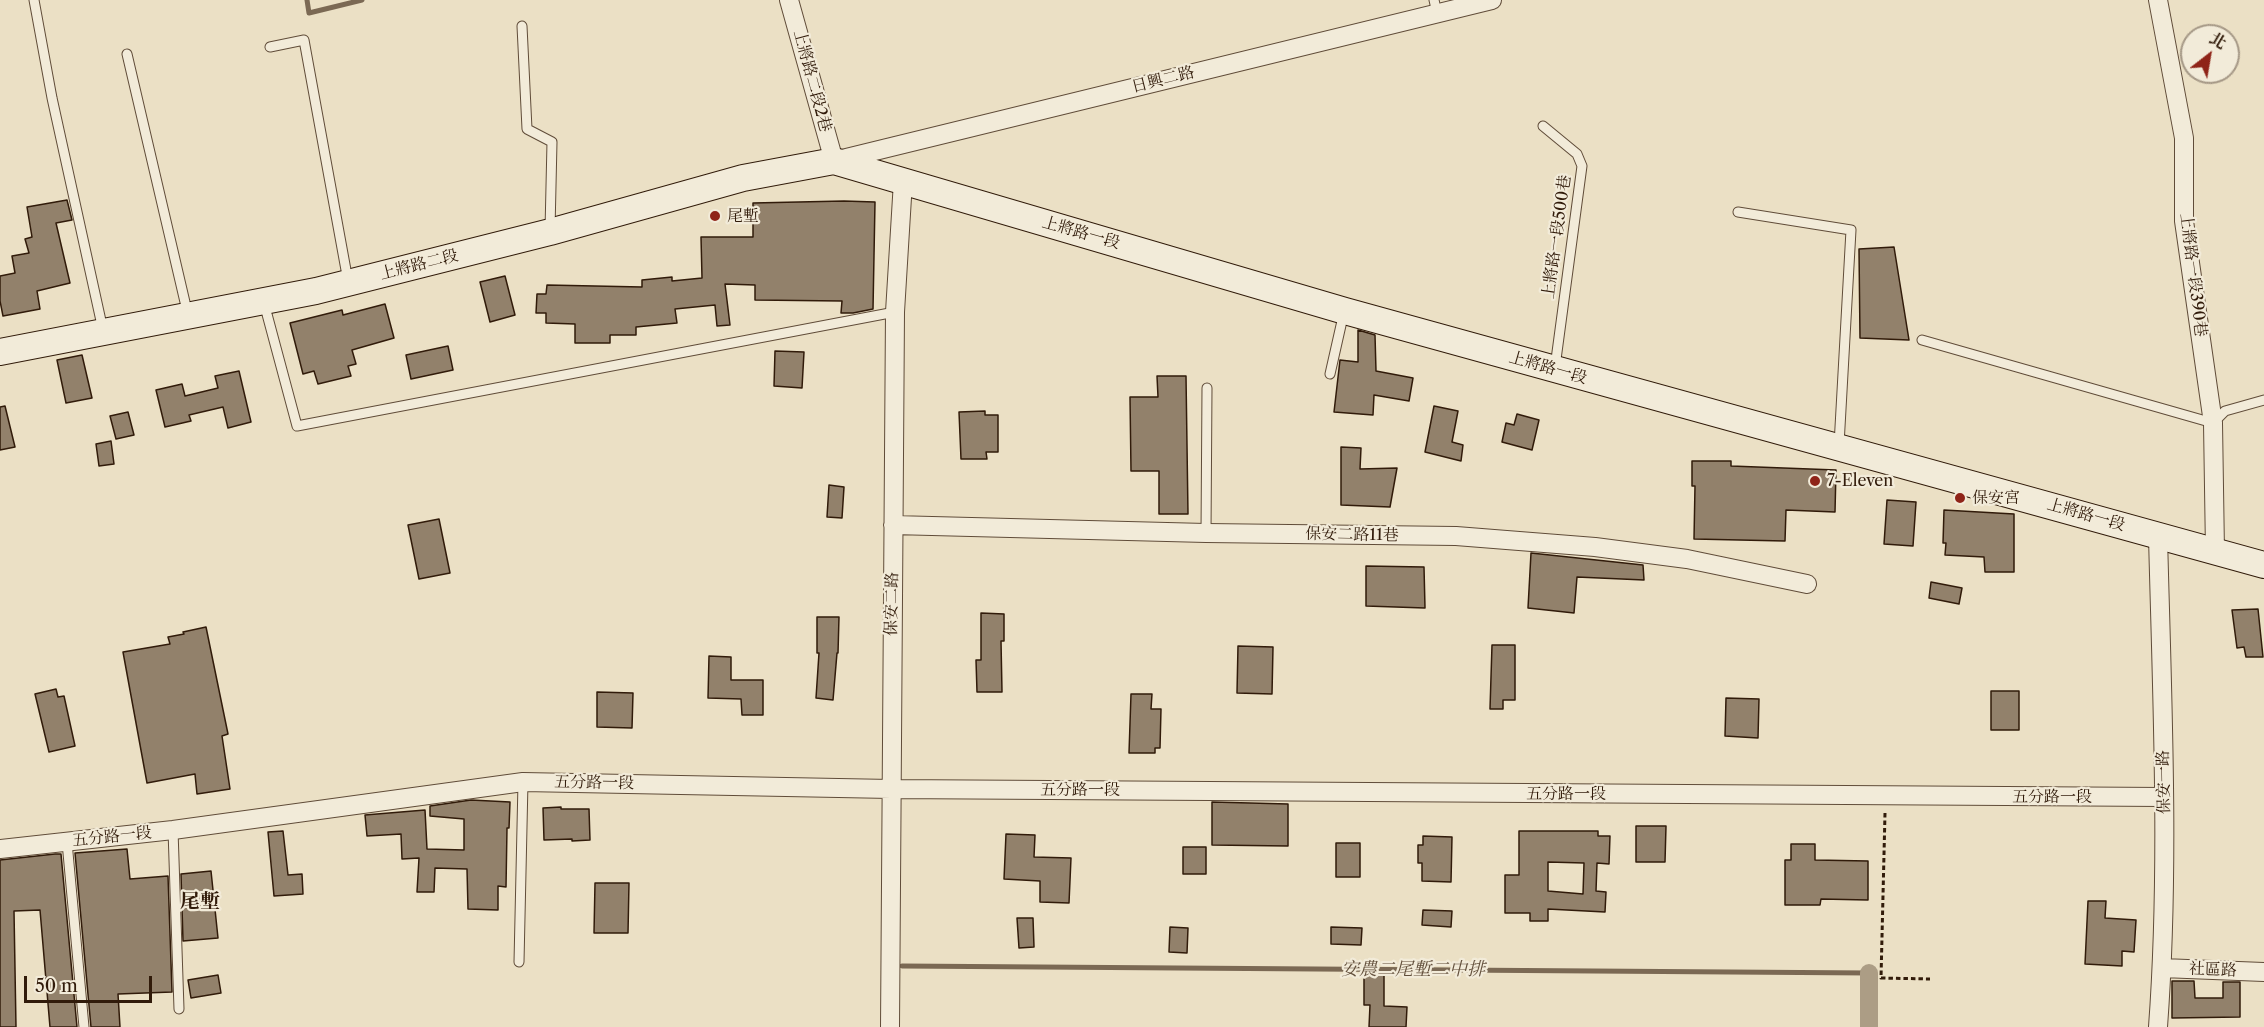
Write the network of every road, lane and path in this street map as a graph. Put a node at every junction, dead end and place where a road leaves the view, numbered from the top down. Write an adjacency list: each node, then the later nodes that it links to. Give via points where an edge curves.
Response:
1 (34, 0): 19 (lane)
2 (789, 0): 10 (street, 上將路二段2巷)
3 (1492, 0): 5 (street, 日興二路)
4 (2158, 0): 26 (street, 上將路一段390巷, via 2184,138 2184,221)
5 (1436, 6): 10 (street, 日興二路)
6 (522, 26): 13 (lane, via 527,129 552,142)
7 (270, 47): 14 (lane, via 304,40)
8 (127, 54): 18 (lane)
9 (1543, 126): 22 (lane, 上將路一段500巷, via 1577,154 1582,166)
10 (834, 161): 11 (main road, 上將路一段); 13 (main road, 上將路二段, via 743,178)
11 (903, 181): 16 (main road, 上將路一段); 17 (street, 保安二路)
12 (1738, 213): 27 (lane, via 1851,230)
13 (550, 232): 14 (main road, 上將路二段)
14 (349, 283): 15 (main road, 上將路二段)
15 (264, 300): 17 (lane, via 297,426); 18 (main road, 上將路二段)
16 (1345, 311): 22 (main road, 上將路一段); 23 (lane)
17 (895, 312): 28 (street, 保安二路)
18 (188, 316): 19 (main road, 上將路二段)
19 (103, 332): 21 (main road, 上將路二段)
20 (1922, 340): 26 (lane)
21 (0, 352)
22 (1554, 370): 27 (main road, 上將路一段)
23 (1330, 374)
24 (1207, 387): 29 (lane)
25 (2264, 400): 26 (lane, via 2225,411)
26 (2213, 423): 31 (street, 上將路一段390巷)
27 (1839, 447): 30 (main road, 上將路一段)
28 (893, 525): 29 (street, 保安二路11巷); 35 (street, 保安二路)
29 (1206, 533): 33 (street, 保安二路11巷, via 1456,536 1572,545 1687,559)
30 (2158, 536): 31 (main road, 上將路一段); 37 (street, 保安一路)
31 (2215, 552): 32 (main road, 上將路一段)
32 (2264, 565)
33 (1808, 584)
34 (523, 782): 35 (street, 五分路一段); 38 (street, 五分路一段); 41 (lane)
35 (891, 789): 36 (street, 五分路一段); 47 (street, 保安二路)
36 (1886, 796): 37 (street, 五分路一段); 44 (path, via 1881,978)
37 (2164, 797): 42 (street, 保安一路)
38 (173, 830): 39 (street, 五分路一段); 45 (lane)
39 (68, 842): 40 (street, 五分路一段); 46 (lane)
40 (0, 849)
41 (519, 962)
42 (2162, 968): 43 (street, 社區路); 48 (street, 保安一路)
43 (2264, 972)
44 (1930, 979)
45 (179, 1009)
46 (84, 1027)
47 (890, 1027)
48 (2158, 1027)

